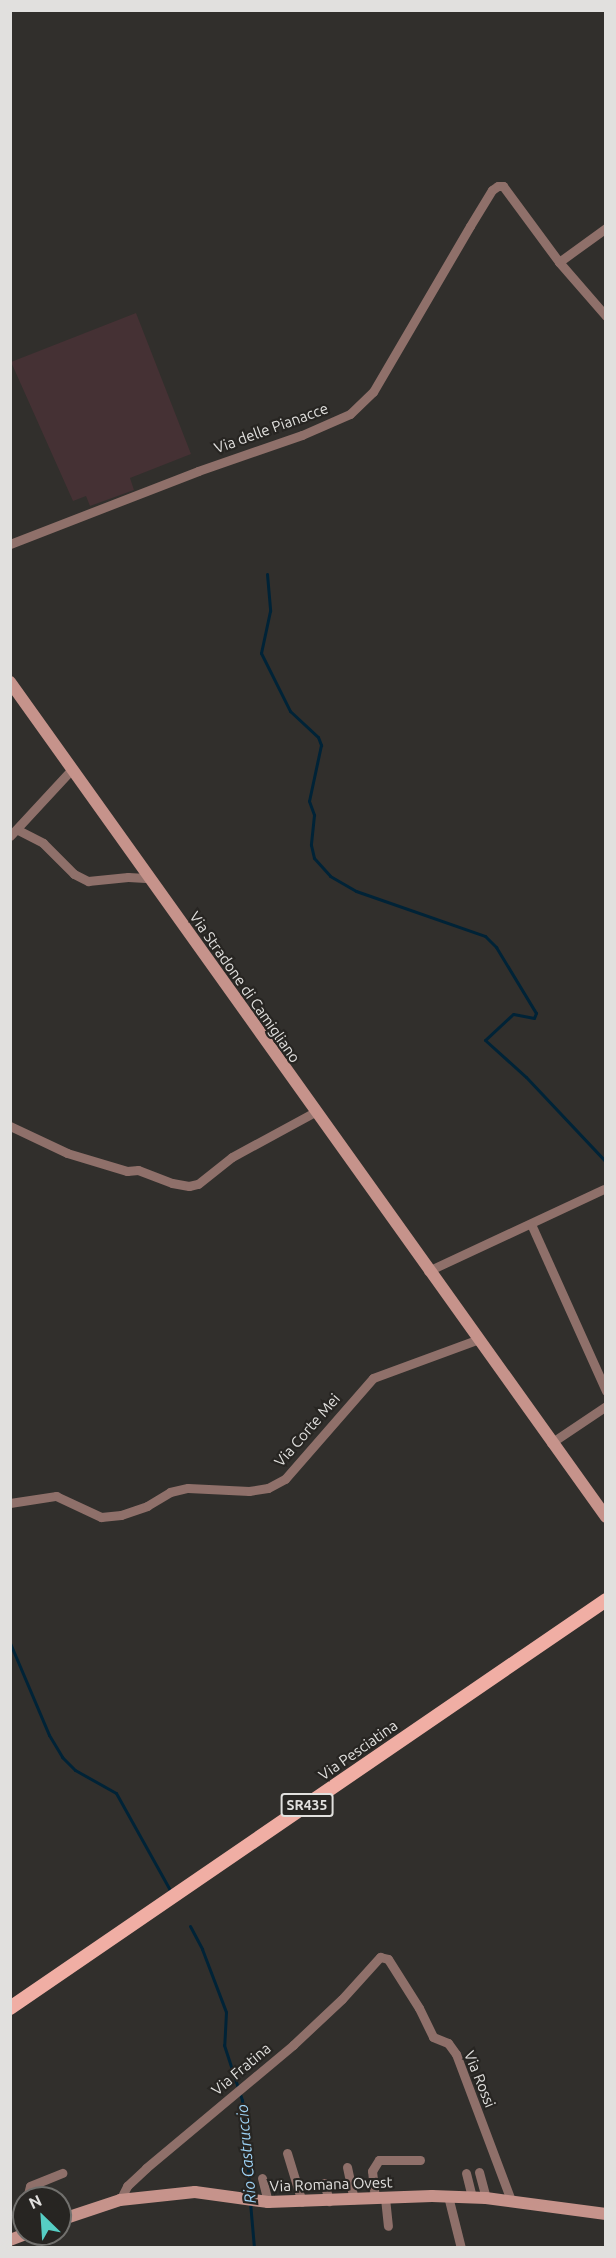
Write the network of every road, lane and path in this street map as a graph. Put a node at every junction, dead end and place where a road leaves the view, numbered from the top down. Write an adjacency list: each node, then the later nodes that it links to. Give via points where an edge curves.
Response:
1 (606, 228): 2 (street)
2 (559, 262): 3 (street); 4 (street, Via delle Pianacce, via 503,186 492,190 373,392 350,414)
3 (606, 316)
4 (10, 544)
5 (10, 682): 6 (street, Via Stradone di Camigliano)
6 (72, 769): 7 (street); 8 (street, Via Stradone di Camigliano)
7 (14, 833): 8 (street, via 43,843 74,874 88,881)
8 (150, 878): 9 (street, Via Stradone di Camigliano)
9 (315, 1112): 10 (street, via 232,1157 198,1184 189,1185 75,1155); 13 (street, Via Stradone di Camigliano)
10 (10, 1126)
11 (604, 1188): 12 (street)
12 (531, 1224): 13 (street); 15 (street)
13 (428, 1271): 14 (street, Via Stradone di Camigliano)
14 (479, 1339): 17 (street, Via Stradone di Camigliano); 18 (street, Via Corte Mei, via 373,1378 285,1479 268,1488 188,1488 170,1492 137,1509 101,1517 56,1496)
15 (606, 1391)
16 (606, 1406): 17 (street)
17 (551, 1443): 19 (street, Via Stradone di Camigliano)
18 (10, 1503)
19 (606, 1517)
20 (605, 1599): 22 (main road, Via Pesciatina / SR435)
21 (380, 1957): 37 (street, Via Fratina, via 342,1999 146,2168 127,2186); 38 (street, Via Rossi, via 388,1959 433,2037 448,2043 456,2054)
22 (10, 2008)
23 (287, 2153): 41 (street)
24 (420, 2160): 34 (street, via 379,2160 372,2171)
25 (347, 2166): 36 (street)
26 (479, 2172): 35 (street)
27 (62, 2173): 31 (street)
28 (466, 2173): 33 (street)
29 (262, 2178): 40 (street)
30 (324, 2183): 39 (street)
31 (30, 2186)
32 (448, 2196): 33 (street, Via Romana Ovest); 34 (street, Via Romana Ovest); 45 (street)
33 (472, 2197): 35 (street, Via Romana Ovest)
34 (380, 2198): 36 (street, Via Romana Ovest); 44 (street)
35 (486, 2198): 38 (street, Via Romana Ovest)
36 (354, 2199): 39 (street, Via Romana Ovest)
37 (120, 2200): 40 (street, Via Romana Ovest, via 195,2192); 43 (street, Via Romana Ovest)
38 (511, 2200): 42 (street, Via Romana Ovest)
39 (329, 2201): 41 (street, Via Romana Ovest)
40 (268, 2202): 41 (street, Via Romana Ovest)
41 (302, 2202)
42 (606, 2214)
43 (72, 2216)
44 (388, 2226)
45 (461, 2247)

